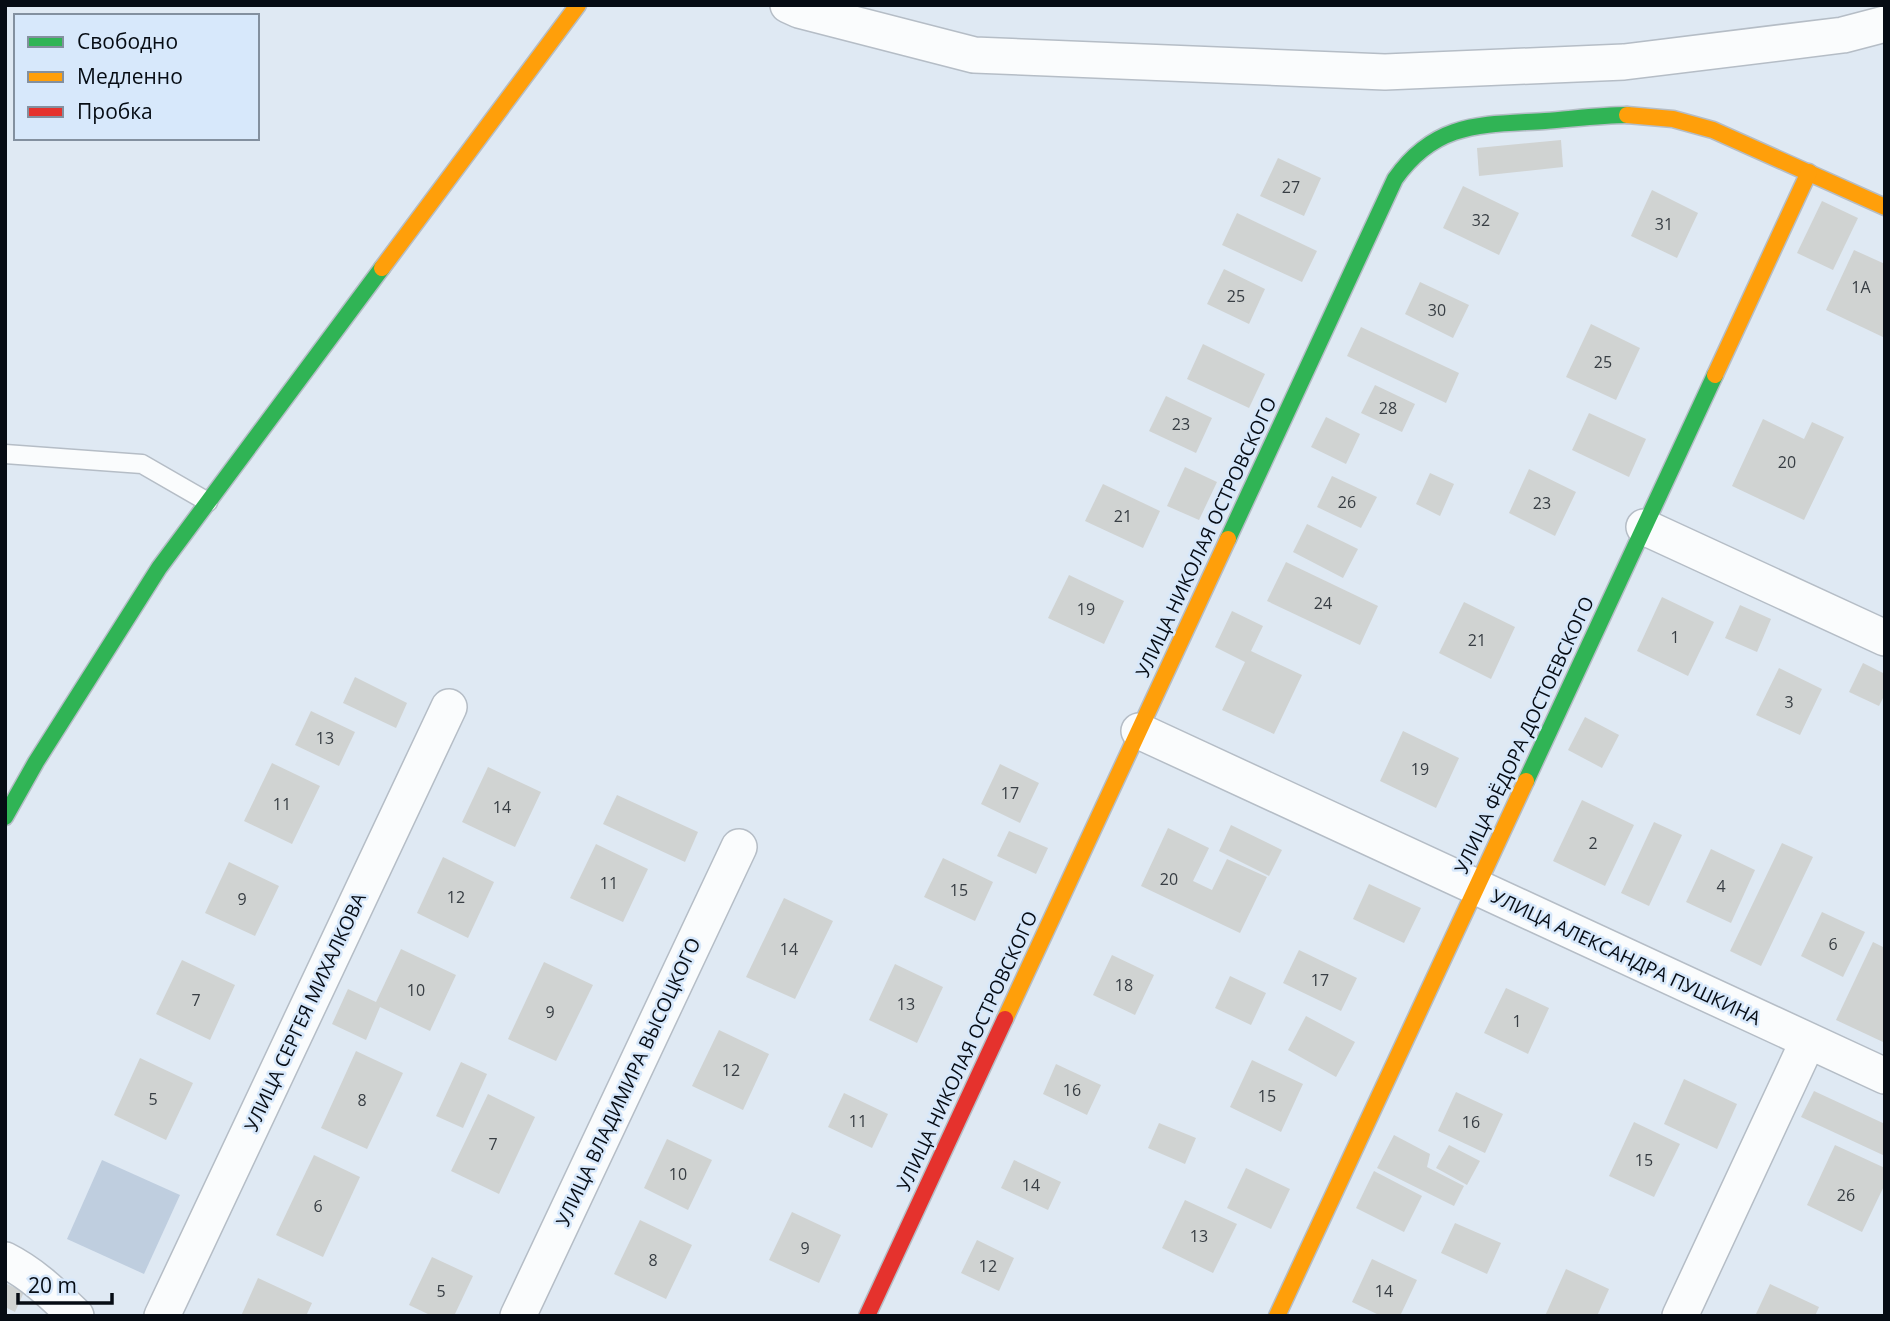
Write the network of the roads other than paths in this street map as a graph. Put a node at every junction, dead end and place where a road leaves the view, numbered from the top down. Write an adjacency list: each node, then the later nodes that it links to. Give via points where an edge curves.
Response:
1 (578, 5): 7 (street)
2 (788, 5): 3 (street, via 974,55 1385,72 1624,62 1843,36)
3 (1885, 24)
4 (1809, 172): 5 (street, УЛИЦА НИКОЛАЯ ОСТРОВСКОГО); 8 (street, УЛИЦА ФЁДОРА ДОСТОЕВСКОГО); 11 (street, УЛИЦА НИКОЛАЯ ОСТРОВСКОГО, via 1713,130 1637,115 1474,126 1437,137 1423,147 1395,179)
5 (1885, 207)
6 (5, 454): 7 (lane, via 142,464)
7 (208, 502): 12 (street, via 152,579)
8 (1644, 527): 9 (street); 14 (street, УЛИЦА ФЁДОРА ДОСТОЕВСКОГО)
9 (1885, 638)
10 (449, 707): 19 (street, УЛИЦА СЕРГЕЯ МИХАЛКОВА)
11 (1139, 732): 14 (street, УЛИЦА АЛЕКСАНДРА ПУШКИНА); 21 (street, УЛИЦА НИКОЛАЯ ОСТРОВСКОГО)
12 (5, 817)
13 (739, 847): 20 (street, УЛИЦА ВЛАДИМИРА ВЫСОЦКОГО)
14 (1476, 887): 15 (street, УЛИЦА АЛЕКСАНДРА ПУШКИНА); 22 (street, УЛИЦА ФЁДОРА ДОСТОЕВСКОГО)
15 (1808, 1041): 16 (street, УЛИЦА АЛЕКСАНДРА ПУШКИНА); 23 (street)
16 (1885, 1076)
17 (5, 1260): 18 (street, via 42,1283)
18 (76, 1316)
19 (162, 1316)
20 (518, 1316)
21 (867, 1316)
22 (1277, 1316)
23 (1680, 1316)

